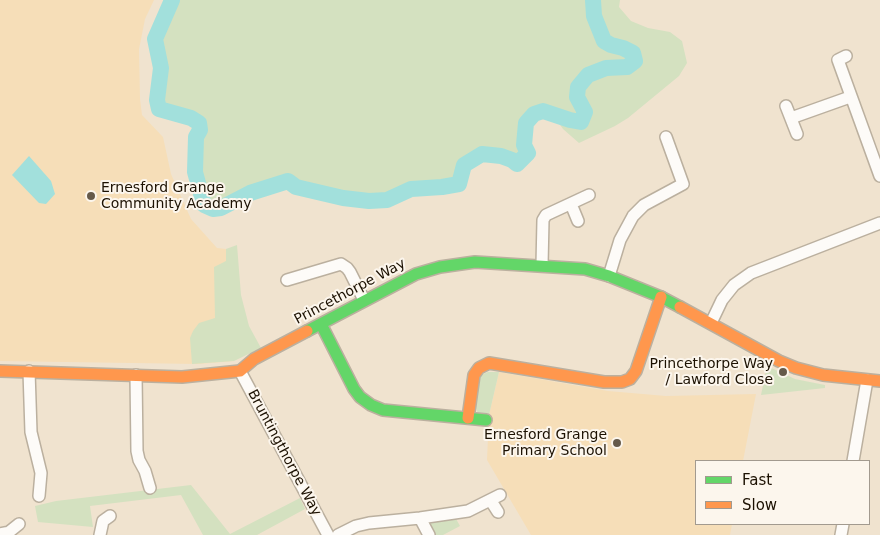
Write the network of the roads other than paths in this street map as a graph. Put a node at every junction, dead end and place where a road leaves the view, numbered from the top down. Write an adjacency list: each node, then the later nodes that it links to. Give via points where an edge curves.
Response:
1 (846, 56): 2 (street, via 838,60)
2 (850, 97): 4 (street); 7 (street)
3 (786, 106): 4 (street)
4 (791, 118): 5 (street)
5 (796, 134)
6 (666, 137): 13 (street, via 682,184 644,205 633,216 620,240)
7 (880, 176)
8 (588, 195): 9 (street)
9 (571, 204): 10 (street); 12 (street, via 546,215 543,220)
10 (578, 221)
11 (880, 224): 17 (street, via 751,273 734,285 722,300)
12 (542, 265): 13 (street, Princethorpe Way); 16 (street, Princethorpe Way, via 475,262 440,267 416,274)
13 (609, 276): 15 (street, Princethorpe Way)
14 (284, 282): 16 (street, via 340,264 347,268)
15 (661, 297): 17 (street, Princethorpe Way); 25 (street, via 636,372 628,380 604,382 489,363 474,375)
16 (364, 300): 18 (street, Princethorpe Way)
17 (711, 323): 23 (street, Princethorpe Way, via 796,368)
18 (321, 324): 20 (street, Princethorpe Way, via 254,359); 25 (street, via 354,389 371,405 383,410)
19 (0, 371): 21 (street)
20 (240, 371): 22 (street, via 182,378); 36 (street, Bruntingthorpe Way)
21 (29, 372): 22 (street); 29 (street, via 31,432 40,468)
22 (136, 374): 28 (street, via 137,452)
23 (868, 380): 24 (street, Princethorpe Way); 27 (street)
24 (880, 381)
25 (468, 418): 26 (street)
26 (486, 420)
27 (853, 460)
28 (150, 488)
29 (39, 496)
30 (498, 512): 32 (street, via 496,498 468,511)
31 (110, 516): 35 (street, via 103,521)
32 (420, 518): 37 (street, via 369,523); 38 (street)
33 (19, 524): 34 (street)
34 (0, 534)
35 (100, 535)
36 (328, 535)
37 (338, 535)
38 (430, 535)

